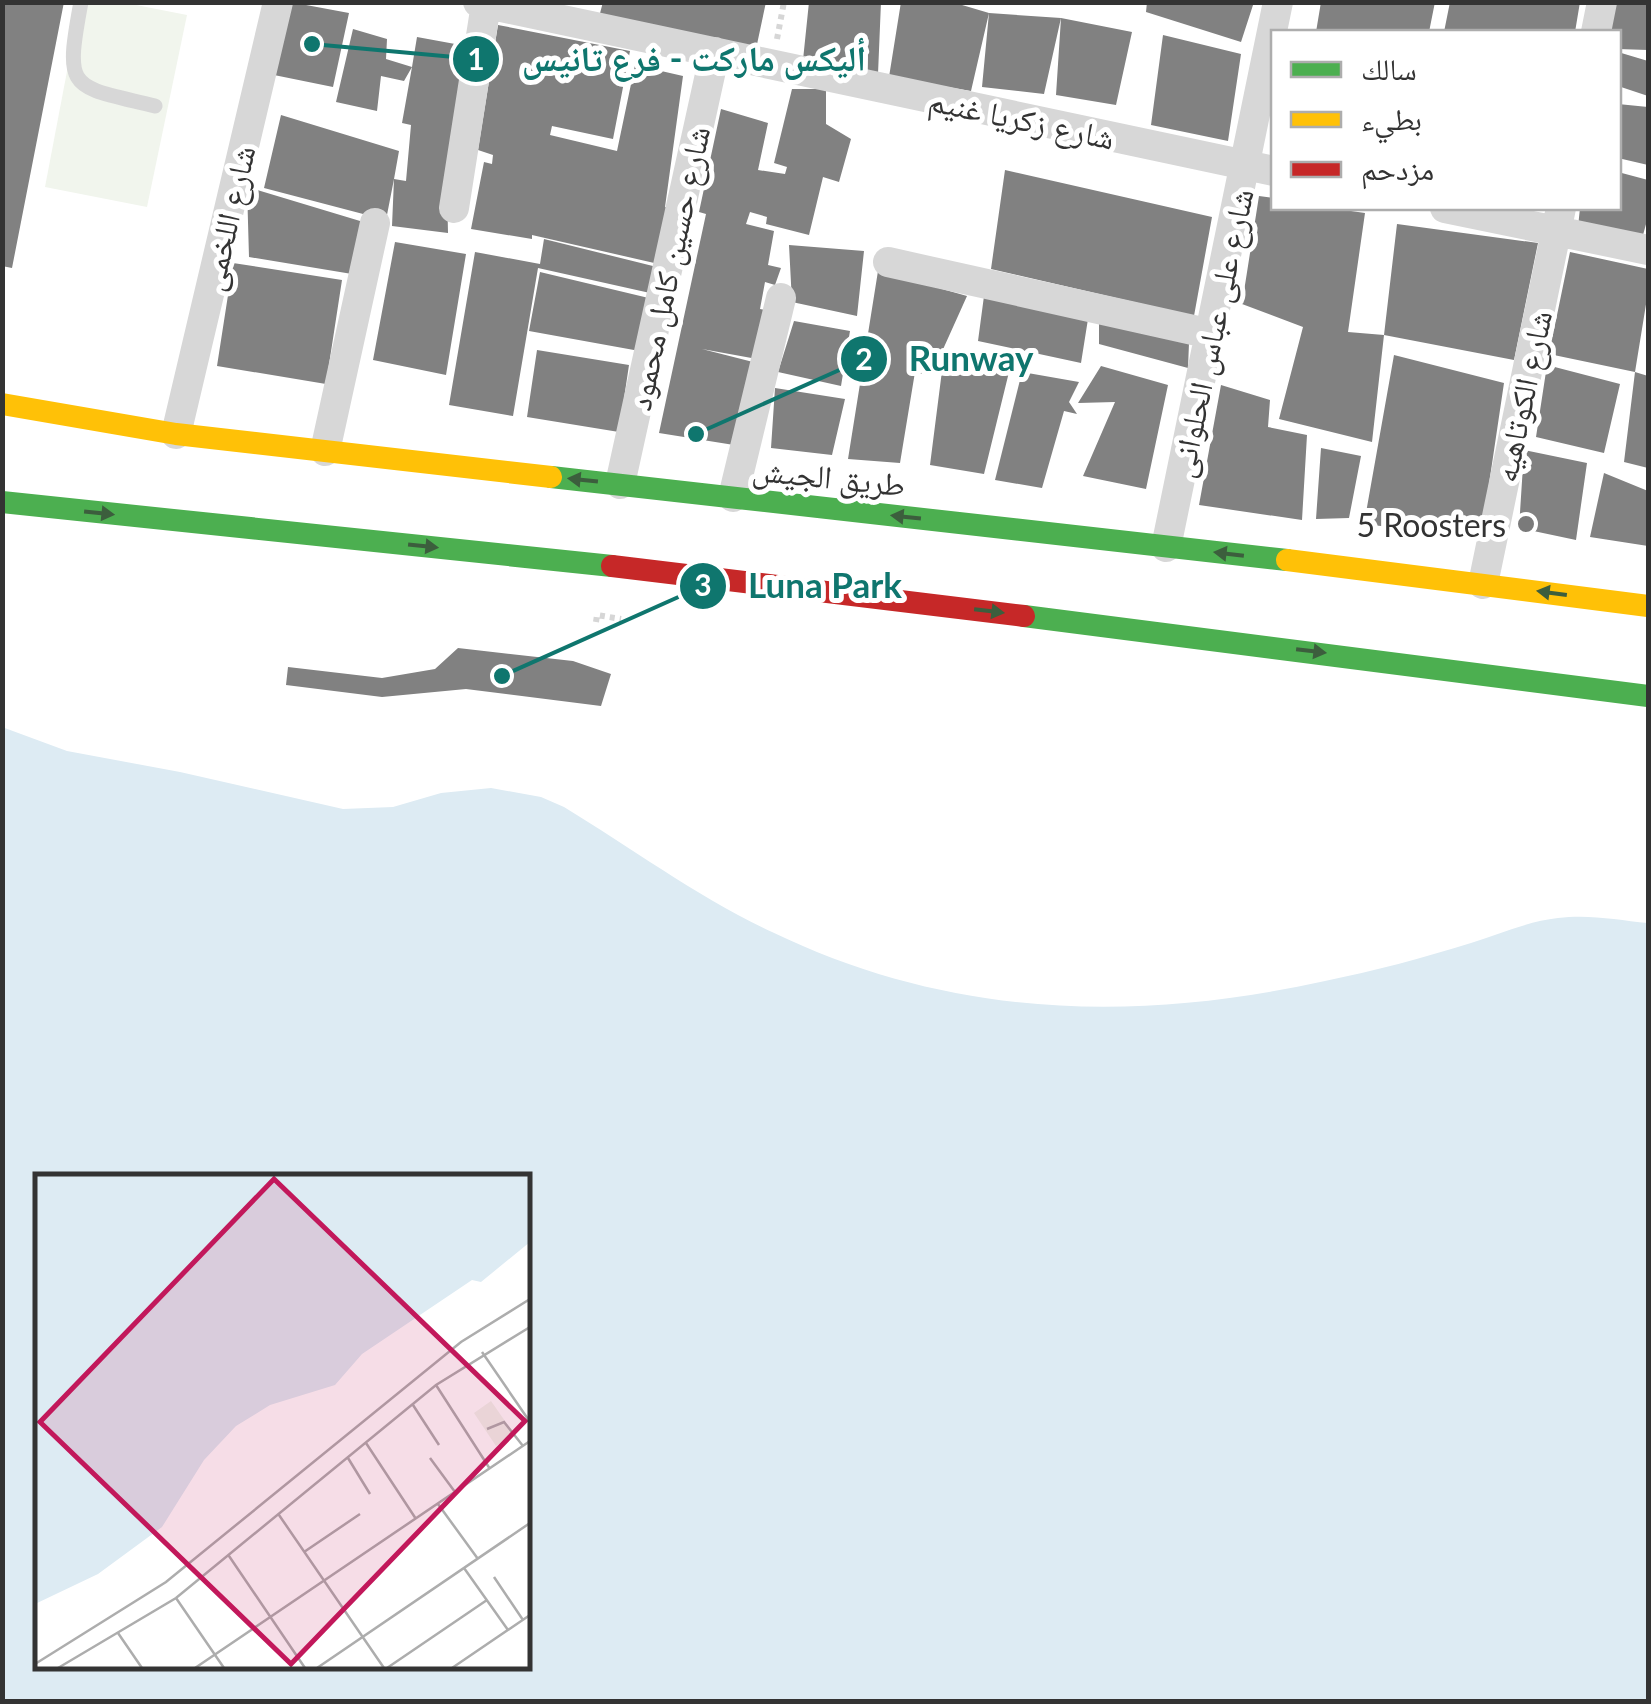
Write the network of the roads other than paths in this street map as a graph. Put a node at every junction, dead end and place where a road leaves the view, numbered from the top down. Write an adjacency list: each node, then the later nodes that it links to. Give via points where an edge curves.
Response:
1 (80, 2): 11 (lane, via 71,55 80,83)
2 (278, 2): 22 (street, شارع اللخمى)
3 (1278, 2): 7 (street, شارع على عباس الحلوانى)
4 (1602, 2): 8 (street)
5 (482, 3): 6 (street, شارع زكريا غنيم); 13 (street)
6 (586, 14): 9 (street, شارع زكريا غنيم)
7 (1275, 30)
8 (1596, 30)
9 (715, 52): 12 (street, شارع زكريا غنيم); 24 (street, شارع حسين كامل محمود)
10 (1271, 63): 12 (street, شارع على عباس الحلوانى)
11 (155, 106)
12 (1259, 168): 20 (street, شارع على عباس الحلوانى)
13 (454, 208)
14 (1466, 210): 15 (street)
15 (1558, 219): 17 (street); 28 (street, شارع الكوتاهيه)
16 (375, 223): 23 (street)
17 (1648, 250)
18 (888, 262): 20 (street)
19 (780, 298): 25 (street)
20 (1211, 334): 27 (street, شارع على عباس الحلوانى)
21 (2, 404): 22 (highway, طريق الجيش)
22 (176, 434): 23 (highway, طريق الجيش)
23 (324, 451): 24 (highway, طريق الجيش, one-way to 23)
24 (620, 484): 25 (highway, طريق الجيش)
25 (733, 498): 27 (highway, طريق الجيش, one-way to 25)
26 (2, 502): 30 (highway, one-way to 30, via 730,578)
27 (1166, 546): 28 (highway, طريق الجيش, one-way to 27)
28 (1483, 584): 29 (highway, طريق الجيش, one-way to 28)
29 (1648, 606)
30 (1648, 696)

